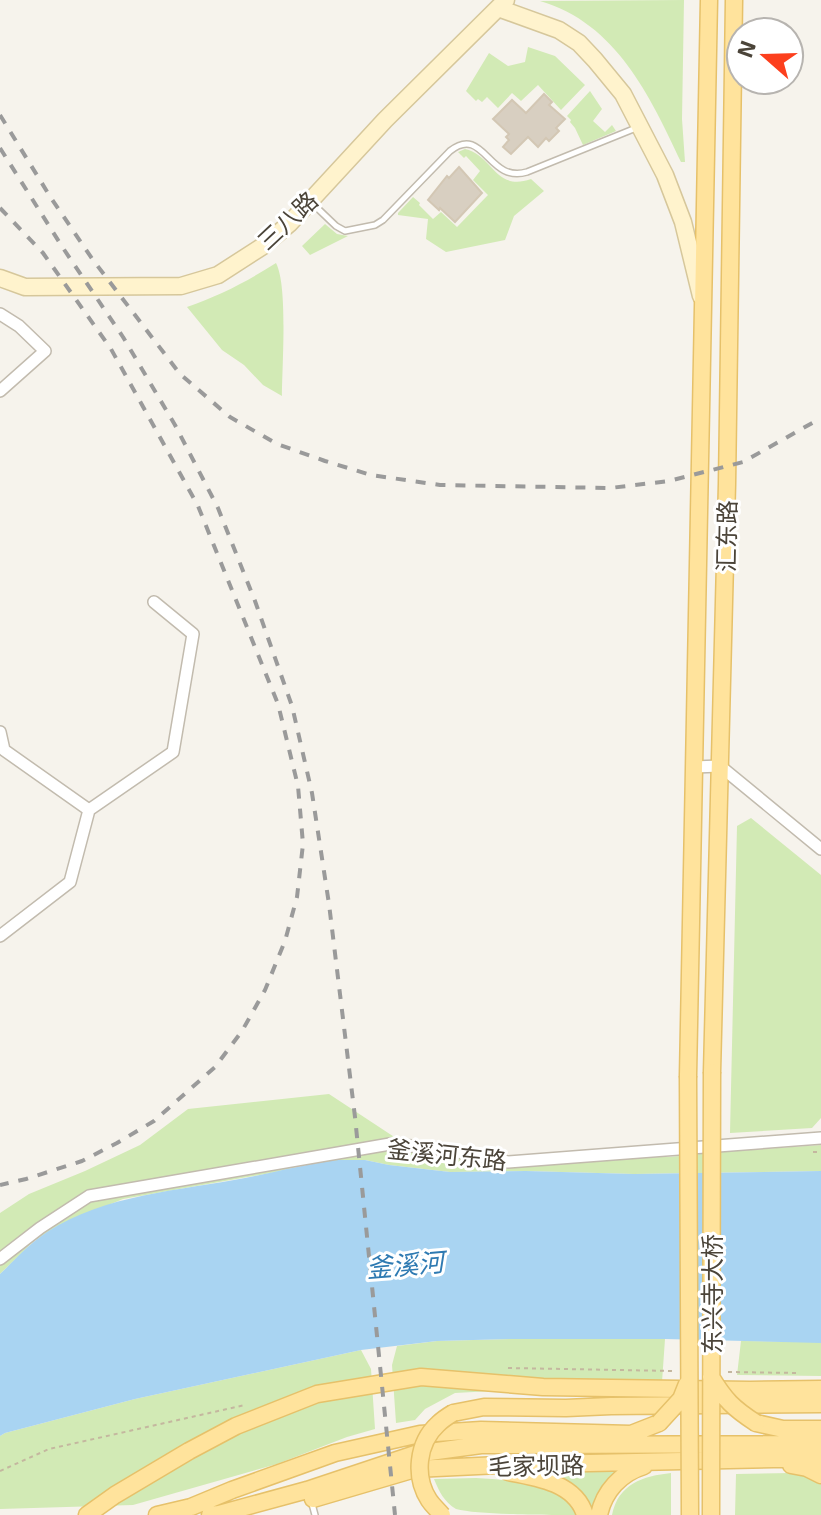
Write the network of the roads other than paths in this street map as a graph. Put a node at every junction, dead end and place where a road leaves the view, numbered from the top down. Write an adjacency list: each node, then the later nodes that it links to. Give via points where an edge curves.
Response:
1 (709, 0): 7 (main road, 汇东路)
2 (734, 0): 13 (main road, 汇东路)
3 (502, 4): 4 (main road, via 579,43 623,94); 5 (main road, 三八路)
4 (641, 126): 5 (lane, via 516,175 504,172 476,146 460,145 383,220 349,231); 7 (main road, via 683,222)
5 (310, 201): 6 (main road, 三八路, via 263,246 218,275 181,286 25,287)
6 (0, 278)
7 (704, 312): 14 (main road, 汇东路)
8 (0, 314): 9 (street, via 45,351)
9 (0, 391)
10 (154, 602): 15 (street, via 193,634 173,752)
11 (0, 732): 12 (street)
12 (2, 750): 15 (street)
13 (720, 766): 14 (street); 16 (street); 18 (main road, 汇东路)
14 (694, 767): 19 (main road, 汇东路)
15 (89, 810): 17 (street, via 70,882)
16 (821, 849)
17 (0, 936)
18 (712, 1072): 23 (main road, 东兴寺大桥, bridge)
19 (688, 1076): 22 (main road, 东兴寺大桥, bridge)
20 (821, 1138): 21 (street, 釜溪河东路, via 508,1162 390,1144 89,1196)
21 (0, 1259)
22 (690, 1375): 35 (main road, bridge, via 681,1399 659,1423 631,1434 420,1434 335,1453); 41 (main road, 东兴寺大桥, bridge)
23 (711, 1377): 26 (main road, bridge, via 726,1400 756,1423); 42 (main road, 东兴寺大桥, bridge)
24 (821, 1389): 34 (main road, via 543,1387 421,1377 317,1394 236,1426)
25 (821, 1404): 38 (main road, bridge, via 484,1407 453,1413 437,1424 419,1461 429,1500)
26 (821, 1429)
27 (821, 1444): 30 (main road, via 481,1445)
28 (821, 1458): 29 (main road, 毛家坝路)
29 (766, 1459): 31 (main road, 毛家坝路); 32 (main road)
30 (415, 1461): 31 (main road, 毛家坝路); 33 (main road, 毛家坝路); 36 (main road, 毛家坝路); 39 (main road, via 542,1478 566,1490)
31 (660, 1463): 40 (main road, via 628,1473 612,1486)
32 (821, 1475)
33 (313, 1507): 37 (main road, 毛家坝路)
34 (87, 1515)
35 (157, 1515)
36 (210, 1515)
37 (258, 1515)
38 (442, 1515)
39 (585, 1515)
40 (599, 1515)
41 (690, 1515)
42 (711, 1515)

